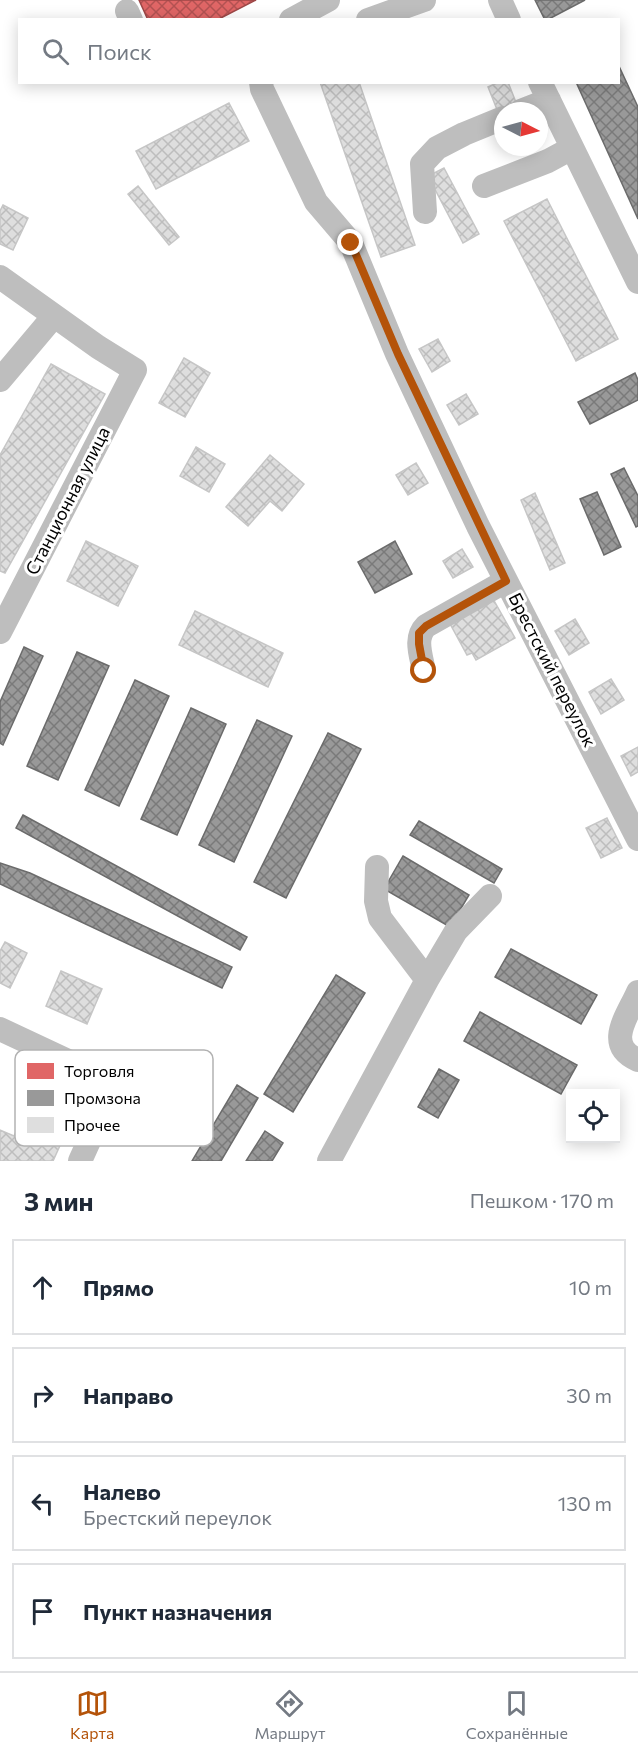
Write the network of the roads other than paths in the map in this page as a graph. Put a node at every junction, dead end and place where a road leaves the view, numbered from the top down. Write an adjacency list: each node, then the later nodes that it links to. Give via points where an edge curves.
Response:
1 (328, 0): 4 (street)
2 (424, 0): 5 (street)
3 (500, 0): 6 (street)
4 (295, 18)
5 (374, 18)
6 (508, 18)
7 (262, 84): 18 (street, Брестский переулок, via 316,202 351,243 398,354)
8 (544, 91): 9 (street); 11 (street)
9 (531, 102)
10 (494, 122): 13 (street, via 437,148 422,164)
11 (572, 148): 12 (street); 15 (street)
12 (484, 186)
13 (425, 212)
14 (0, 278): 16 (street)
15 (638, 282)
16 (54, 316): 17 (street); 19 (street, Станционная улица, via 135,370)
17 (0, 380)
18 (506, 581): 20 (street, via 419,633); 21 (street, Брестский переулок)
19 (0, 632)
20 (424, 671)
21 (638, 839)
22 (377, 867): 24 (street, via 380,918)
23 (490, 896): 24 (street, via 456,931)
24 (427, 980): 31 (street)
25 (638, 992): 28 (street, via 619,1039 627,1055)
26 (0, 1029): 27 (street)
27 (44, 1050)
28 (638, 1060)
29 (87, 1146): 30 (street)
30 (80, 1161)
31 (329, 1161)

